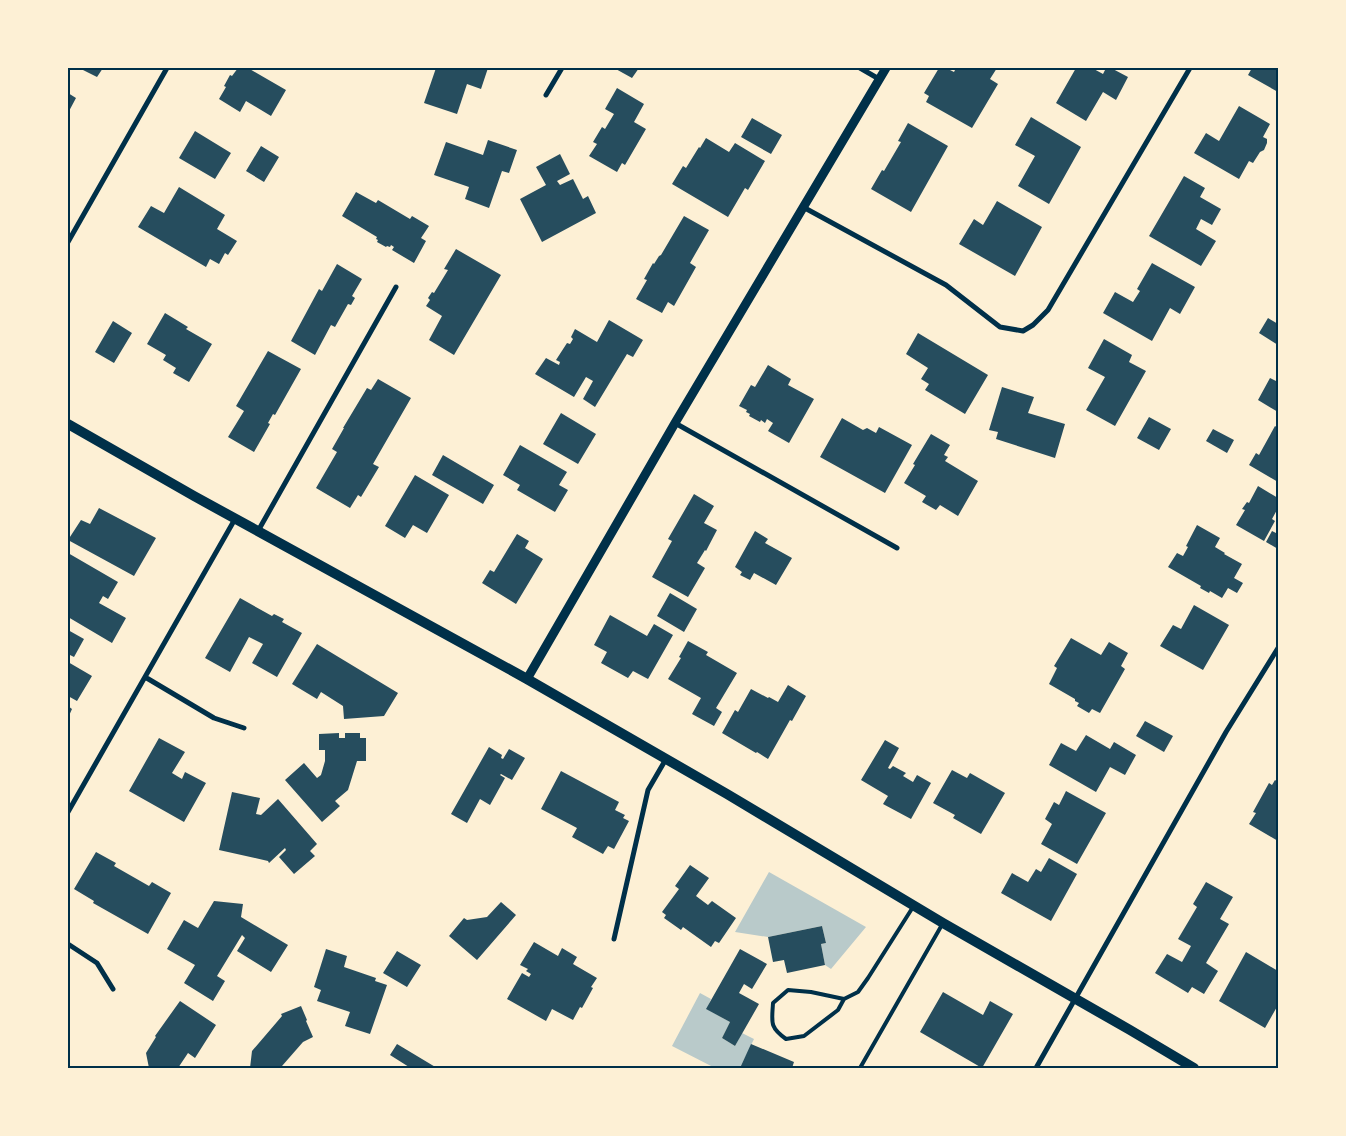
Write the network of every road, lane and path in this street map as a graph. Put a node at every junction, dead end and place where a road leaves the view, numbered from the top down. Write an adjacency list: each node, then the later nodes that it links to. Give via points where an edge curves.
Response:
1 (167, 68): 9 (street)
2 (562, 68): 7 (street)
3 (860, 68): 6 (street)
4 (886, 68): 6 (street)
5 (1190, 68): 8 (street, via 1048,310 1023,331 1000,327 946,285)
6 (880, 79): 8 (street)
7 (546, 95)
8 (803, 206): 11 (street)
9 (68, 242)
10 (396, 287): 14 (street)
11 (675, 423): 15 (street); 18 (street)
12 (68, 424): 13 (main road)
13 (235, 519): 14 (main road); 17 (street)
14 (258, 532): 18 (main road)
15 (896, 548)
16 (1278, 648): 28 (street, via 1226,732)
17 (145, 677): 19 (street, via 214,718); 21 (street)
18 (527, 679): 20 (main road)
19 (244, 728)
20 (666, 760): 22 (main road); 24 (street, via 648,790)
21 (68, 812)
22 (915, 905): 23 (main road); 27 (lane, via 858,992)
23 (943, 923): 28 (main road); 29 (lane)
24 (614, 939)
25 (68, 944): 26 (street, via 97,963)
26 (113, 989)
27 (844, 999): 27 (lane, via 788,990 773,1003 772,1026 786,1039 804,1036 838,1010)
28 (1074, 999): 30 (street); 31 (main road)
29 (860, 1068)
30 (1036, 1068)
31 (1190, 1068)

